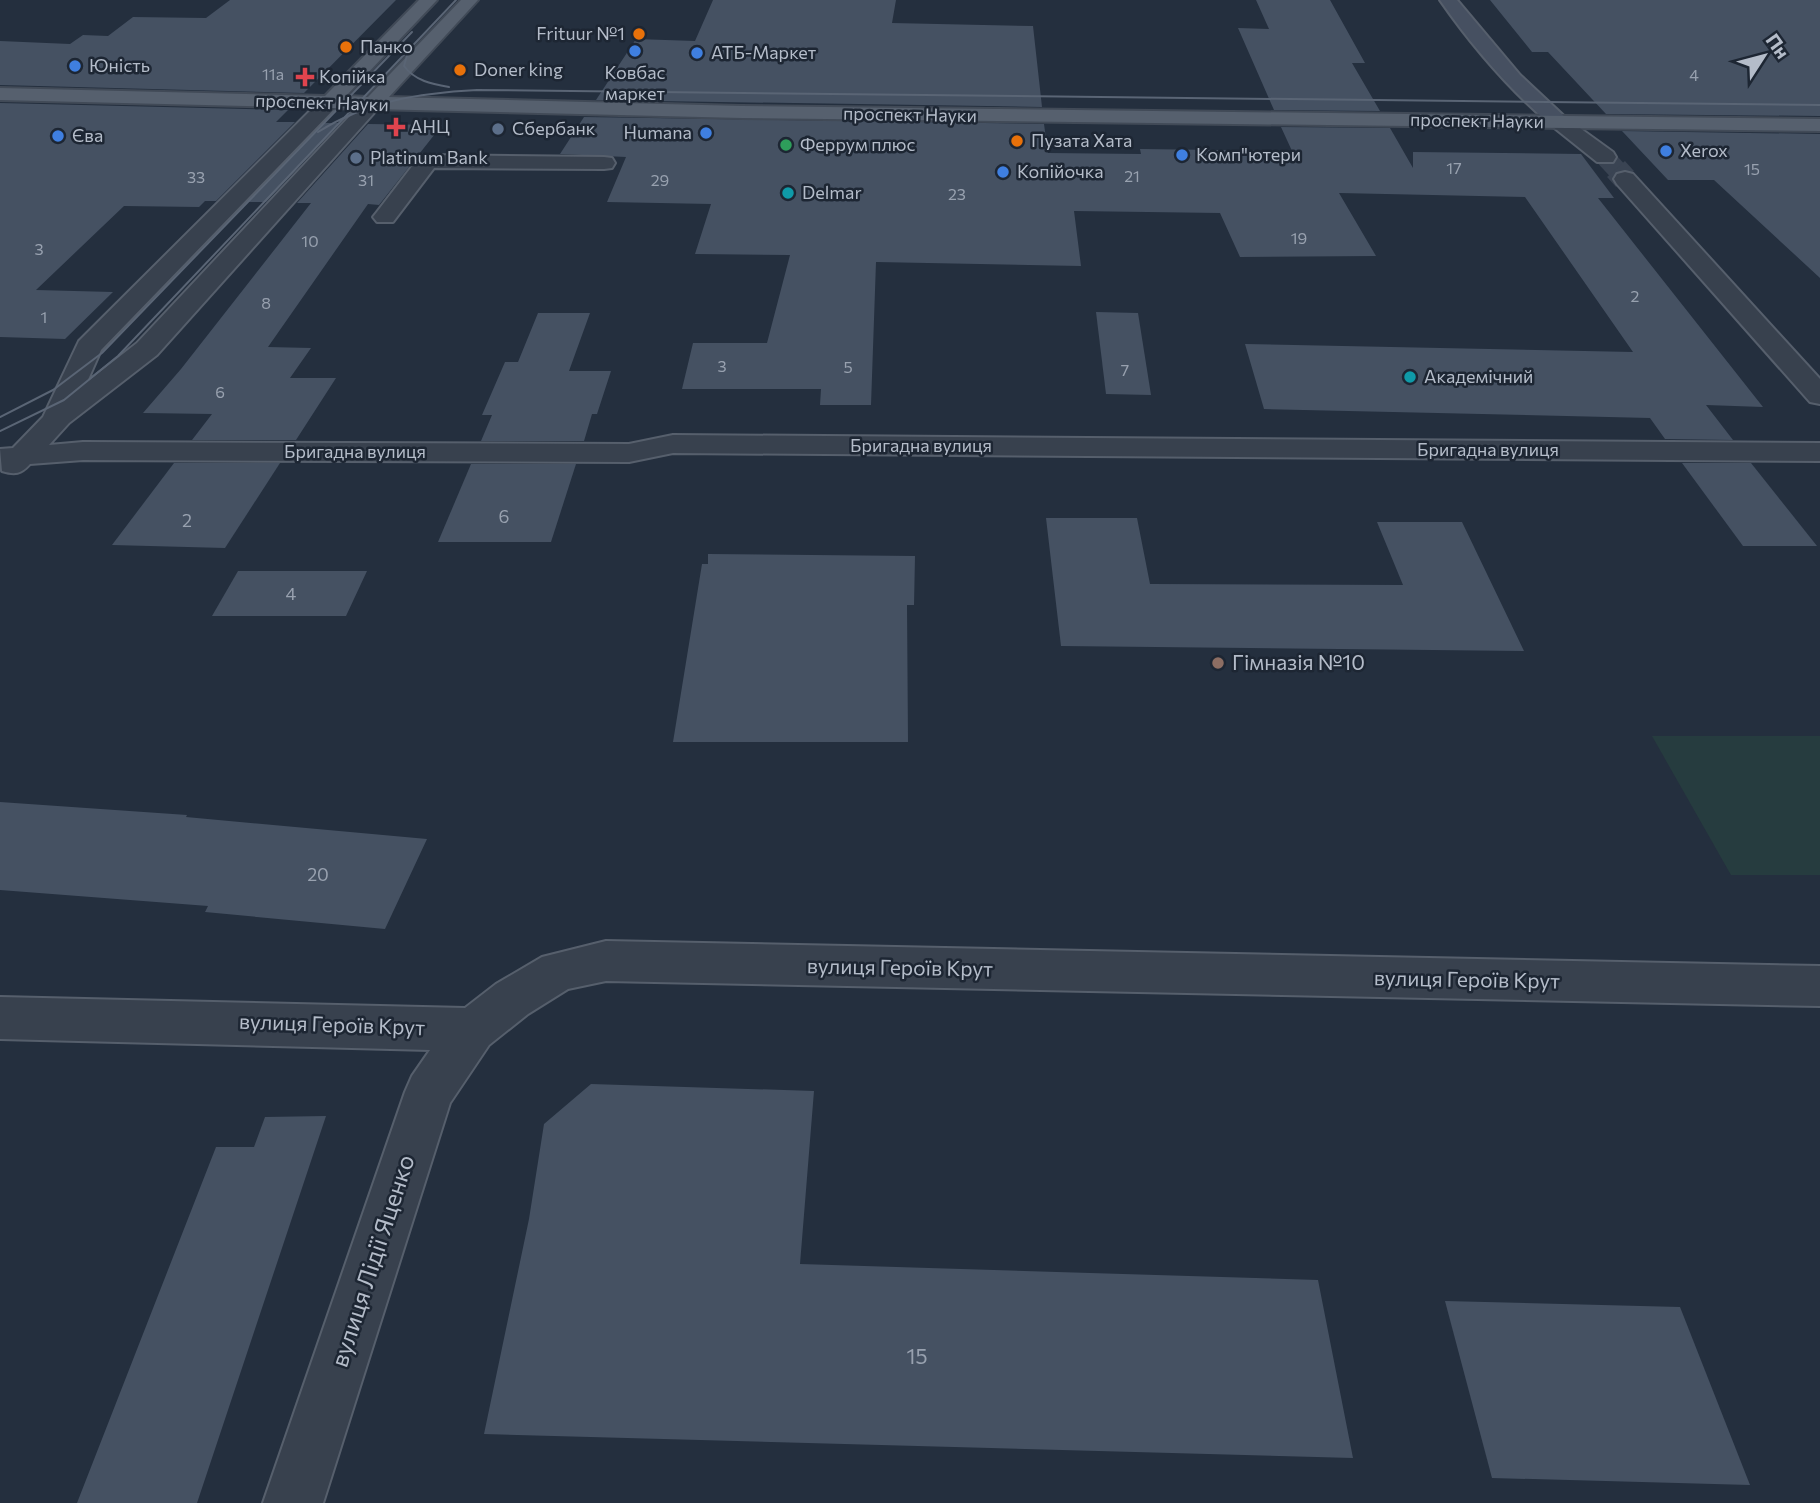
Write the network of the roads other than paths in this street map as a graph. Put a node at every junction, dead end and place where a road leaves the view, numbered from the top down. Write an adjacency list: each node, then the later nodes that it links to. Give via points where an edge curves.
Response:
1 (429, 0): 5 (main road)
2 (470, 0): 6 (main road)
3 (1448, 0): 7 (street, via 1488,54)
4 (0, 94): 5 (main road, проспект Науки)
5 (328, 103): 6 (main road, проспект Науки); 14 (street, via 89,347)
6 (372, 104): 7 (main road, проспект Науки); 14 (street, via 147,349)
7 (1559, 122): 8 (main road, проспект Науки); 9 (street)
8 (1820, 125)
9 (1605, 157)
10 (604, 163): 12 (street, via 428,161)
11 (1625, 179): 13 (street)
12 (385, 217)
13 (1820, 396)
14 (56, 421): 16 (street)
15 (1820, 452): 16 (street, Бригадна вулиця, via 673,444 629,453 83,451)
16 (11, 457): 17 (street)
17 (0, 477)
18 (1820, 986): 20 (street, вулиця Героїв Крут, via 606,961 558,971)
19 (0, 1018): 20 (street, вулиця Героїв Крут)
20 (473, 1030): 21 (street, вулиця Лідії Яценко, via 429,1092)
21 (293, 1503)

